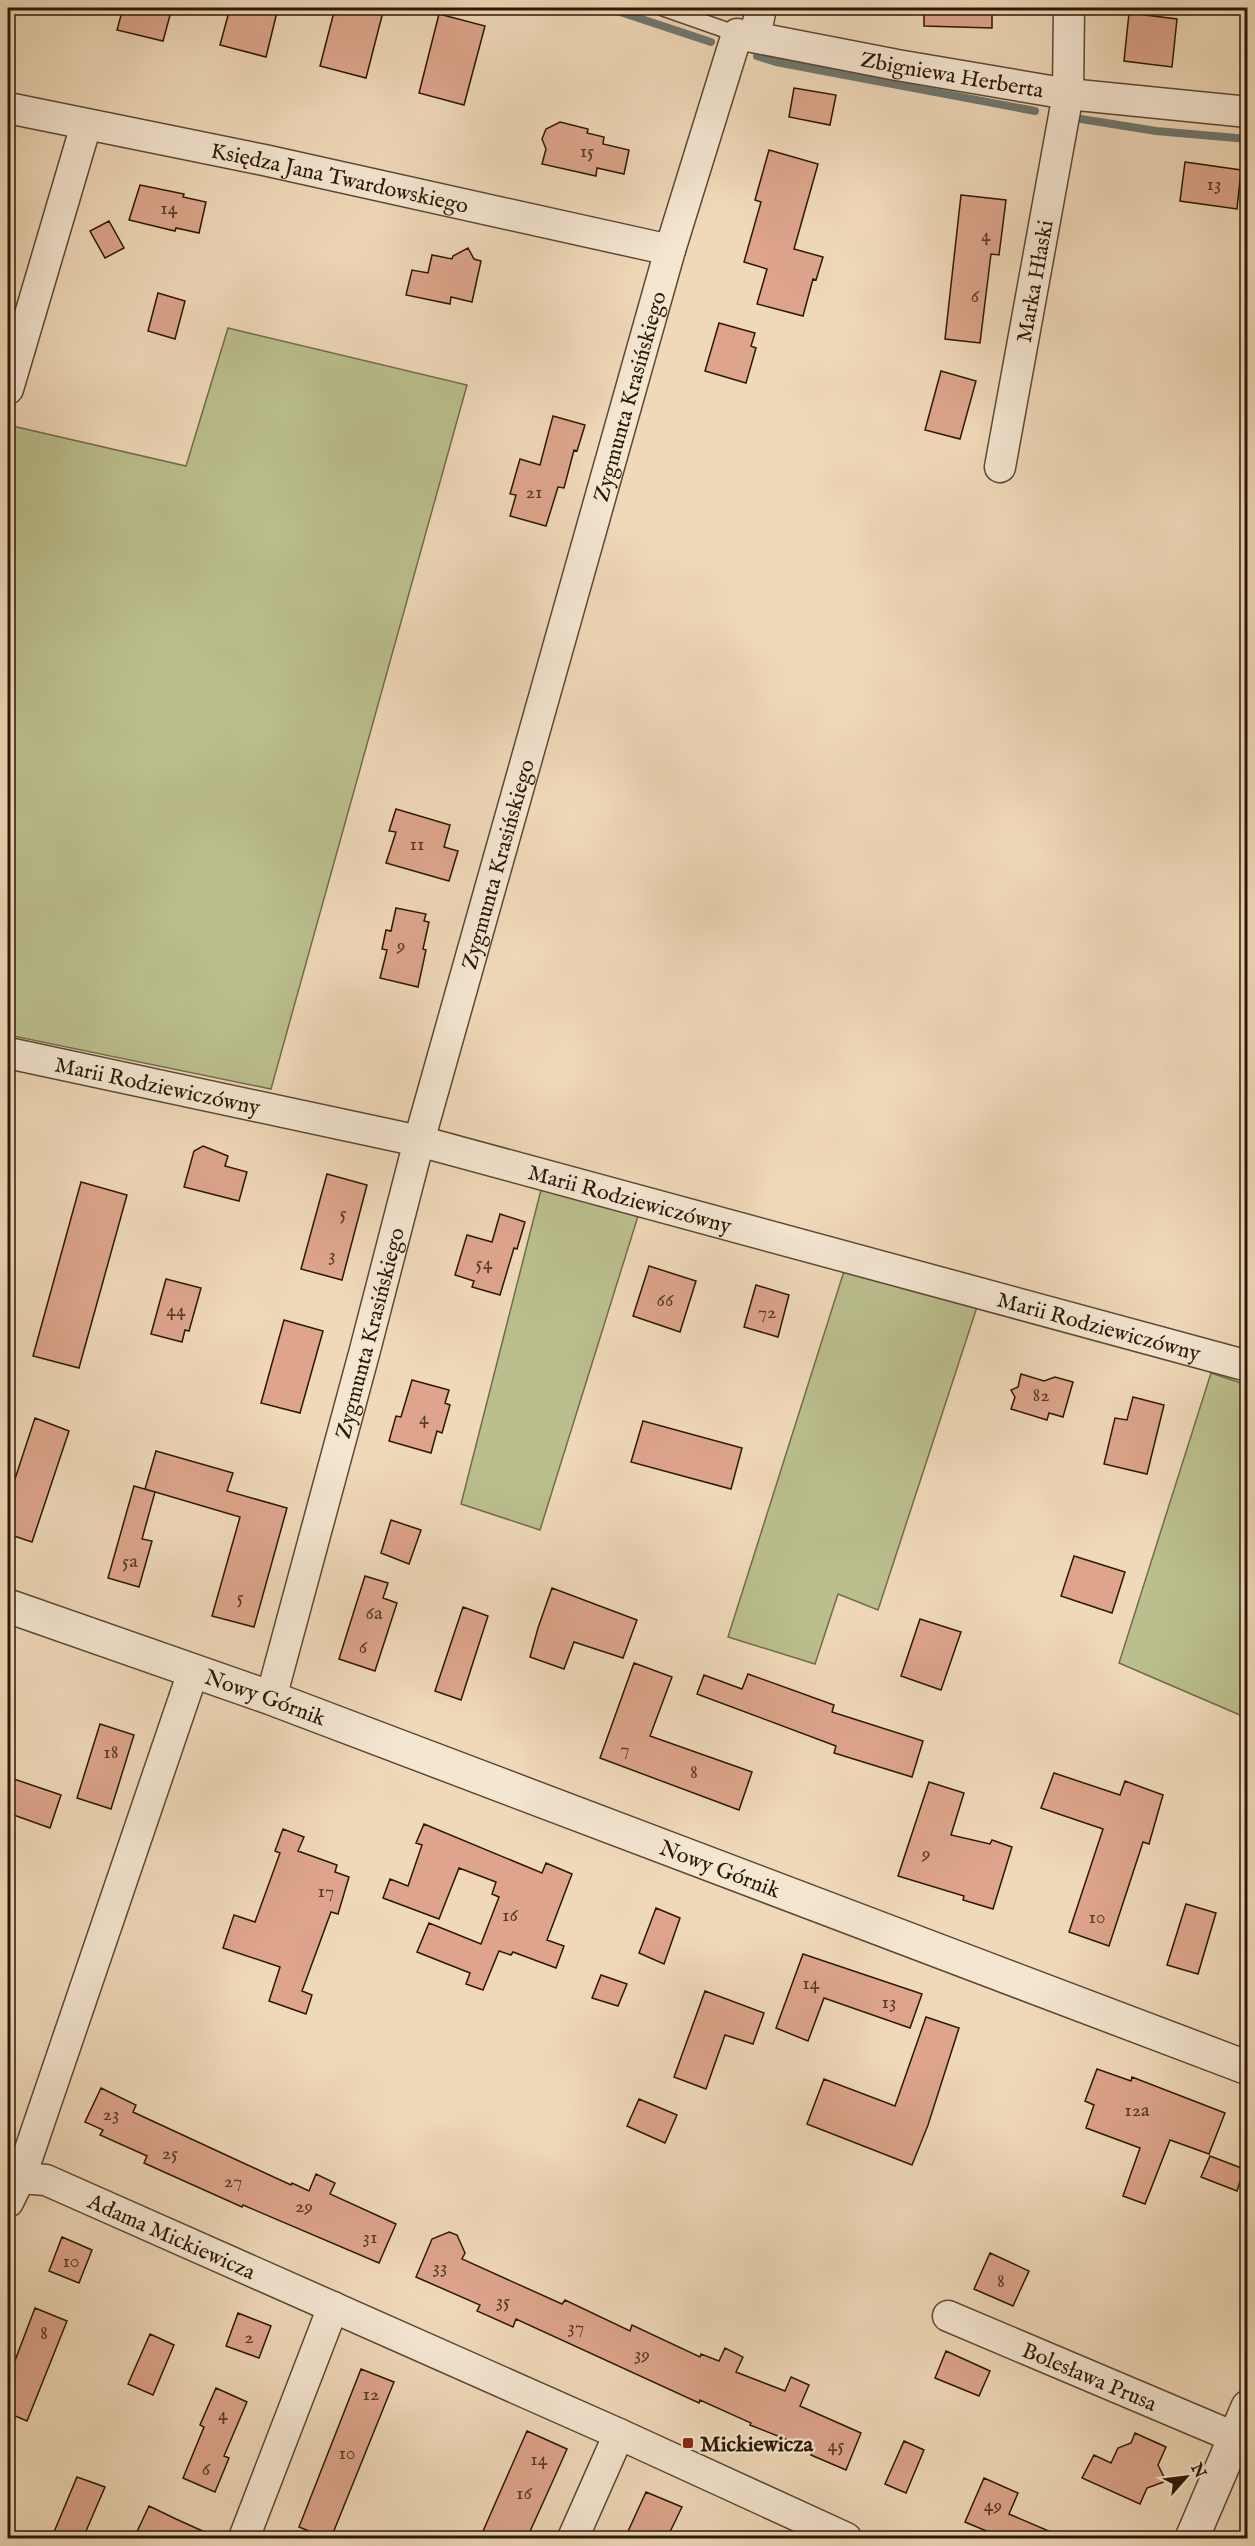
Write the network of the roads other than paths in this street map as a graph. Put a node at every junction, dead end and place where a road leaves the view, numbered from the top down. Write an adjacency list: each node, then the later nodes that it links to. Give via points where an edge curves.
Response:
1 (663, 8): 4 (lane, Zbigniewa Herberta)
2 (761, 8): 4 (street, Zygmunta Krasińskiego)
3 (1069, 8): 5 (street, Marka Hłaski)
4 (746, 35): 5 (street, Zbigniewa Herberta); 9 (street, Zygmunta Krasińskiego)
5 (1068, 94): 7 (street, Zbigniewa Herberta); 11 (street, Marka Hłaski)
6 (8, 108): 8 (street, Księdza Jana Twardowskiego)
7 (1248, 112)
8 (86, 125): 9 (street, Księdza Jana Twardowskiego, via 264,160); 10 (street)
9 (670, 250): 13 (street, Zygmunta Krasińskiego)
10 (8, 389)
11 (1000, 467)
12 (8, 1053): 13 (street, Marii Rodziewiczówny)
13 (419, 1141): 14 (street, Marii Rodziewiczówny); 17 (street, Zygmunta Krasińskiego)
14 (1248, 1366)
15 (8, 1606): 16 (street, Nowy Górnik)
16 (193, 1672): 17 (street, Nowy Górnik); 19 (street, Nowy Górnik)
17 (271, 1698): 18 (street, Nowy Górnik)
18 (1248, 2068)
19 (12, 2185): 20 (street, Adama Mickiewicza, via 46,2180)
20 (333, 2307): 23 (street, Adama Mickiewicza); 25 (street)
21 (948, 2316): 24 (street, Bolesława Prusa)
22 (1248, 2407): 24 (street)
23 (620, 2434): 26 (street); 27 (street, Adama Mickiewicza)
24 (1234, 2437): 28 (street)
25 (244, 2538)
26 (573, 2538)
27 (846, 2538)
28 (1192, 2538)

